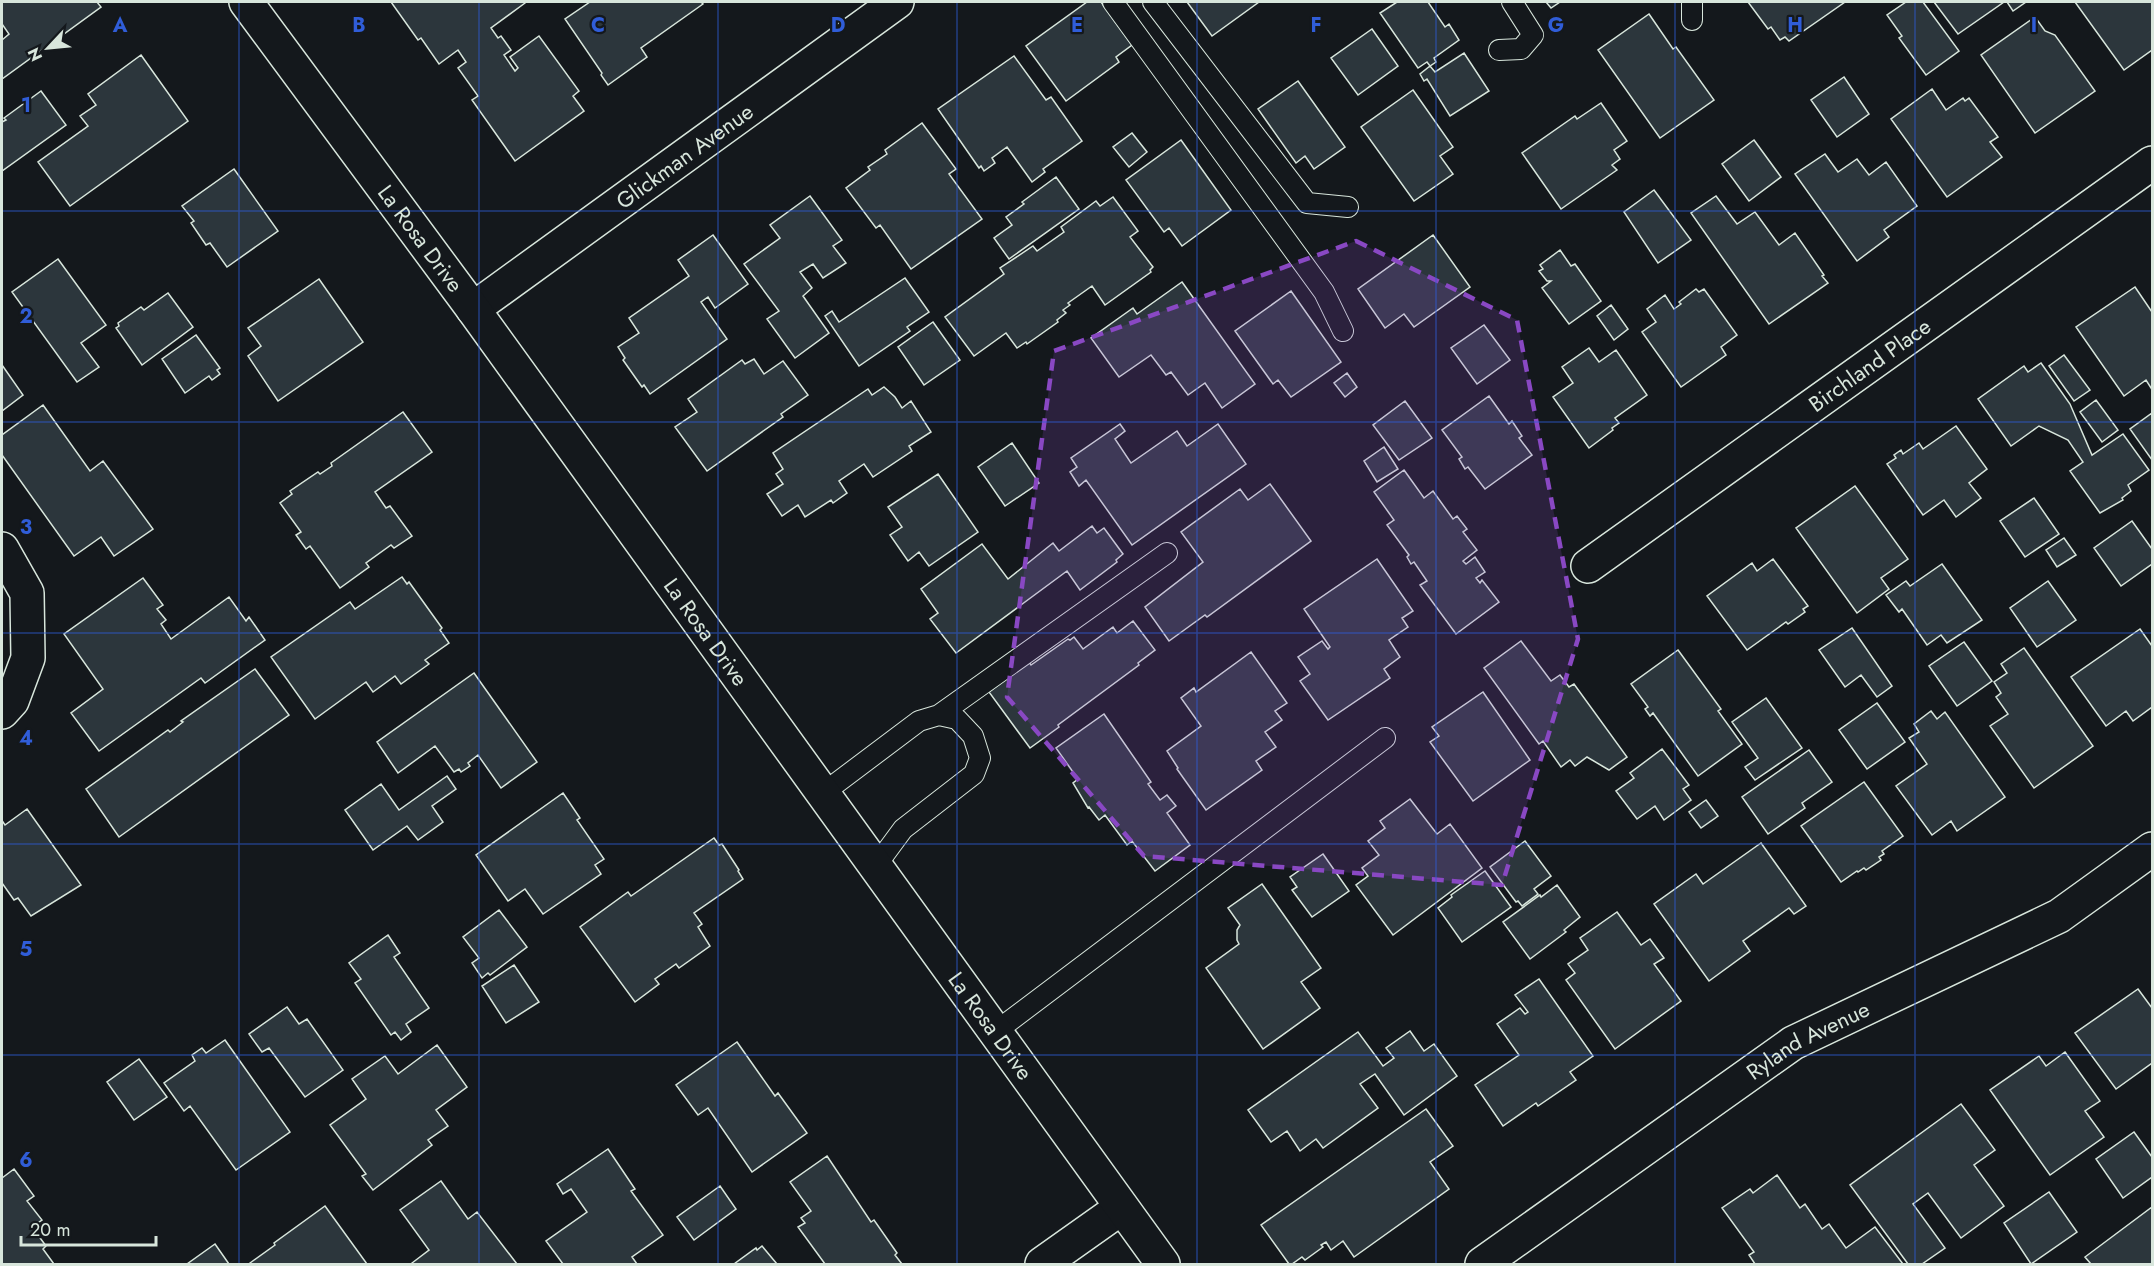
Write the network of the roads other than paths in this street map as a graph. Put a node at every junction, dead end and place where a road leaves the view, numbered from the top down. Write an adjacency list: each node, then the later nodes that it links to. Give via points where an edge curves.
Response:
1 (246, 2): 9 (street, La Rosa Drive)
2 (897, 2): 9 (street, Glickman Avenue)
3 (1113, 2): 10 (lane, via 1324,292)
4 (1152, 2): 8 (lane, via 1307,203)
5 (1512, 2): 6 (lane, via 1533,35 1521,49)
6 (1499, 50)
7 (2148, 175): 13 (street, Birchland Place)
8 (1348, 207)
9 (473, 309): 17 (street, La Rosa Drive)
10 (1343, 331)
11 (2, 549): 14 (street, via 27,593 28,658 12,701)
12 (1167, 553): 15 (lane)
13 (1588, 566)
14 (2, 712)
15 (939, 715): 17 (lane, via 920,722); 19 (lane, via 957,719 973,736 980,758 974,774 903,829)
16 (1385, 738): 20 (lane)
17 (822, 794): 19 (street, La Rosa Drive)
18 (2152, 849): 24 (street, Ryland Avenue, via 2059,916 1793,1043)
19 (874, 867): 20 (street, La Rosa Drive)
20 (995, 1032): 21 (street, La Rosa Drive)
21 (1121, 1208): 22 (street); 23 (street, La Rosa Drive)
22 (1042, 1264)
23 (1163, 1264)
24 (1482, 1264)

